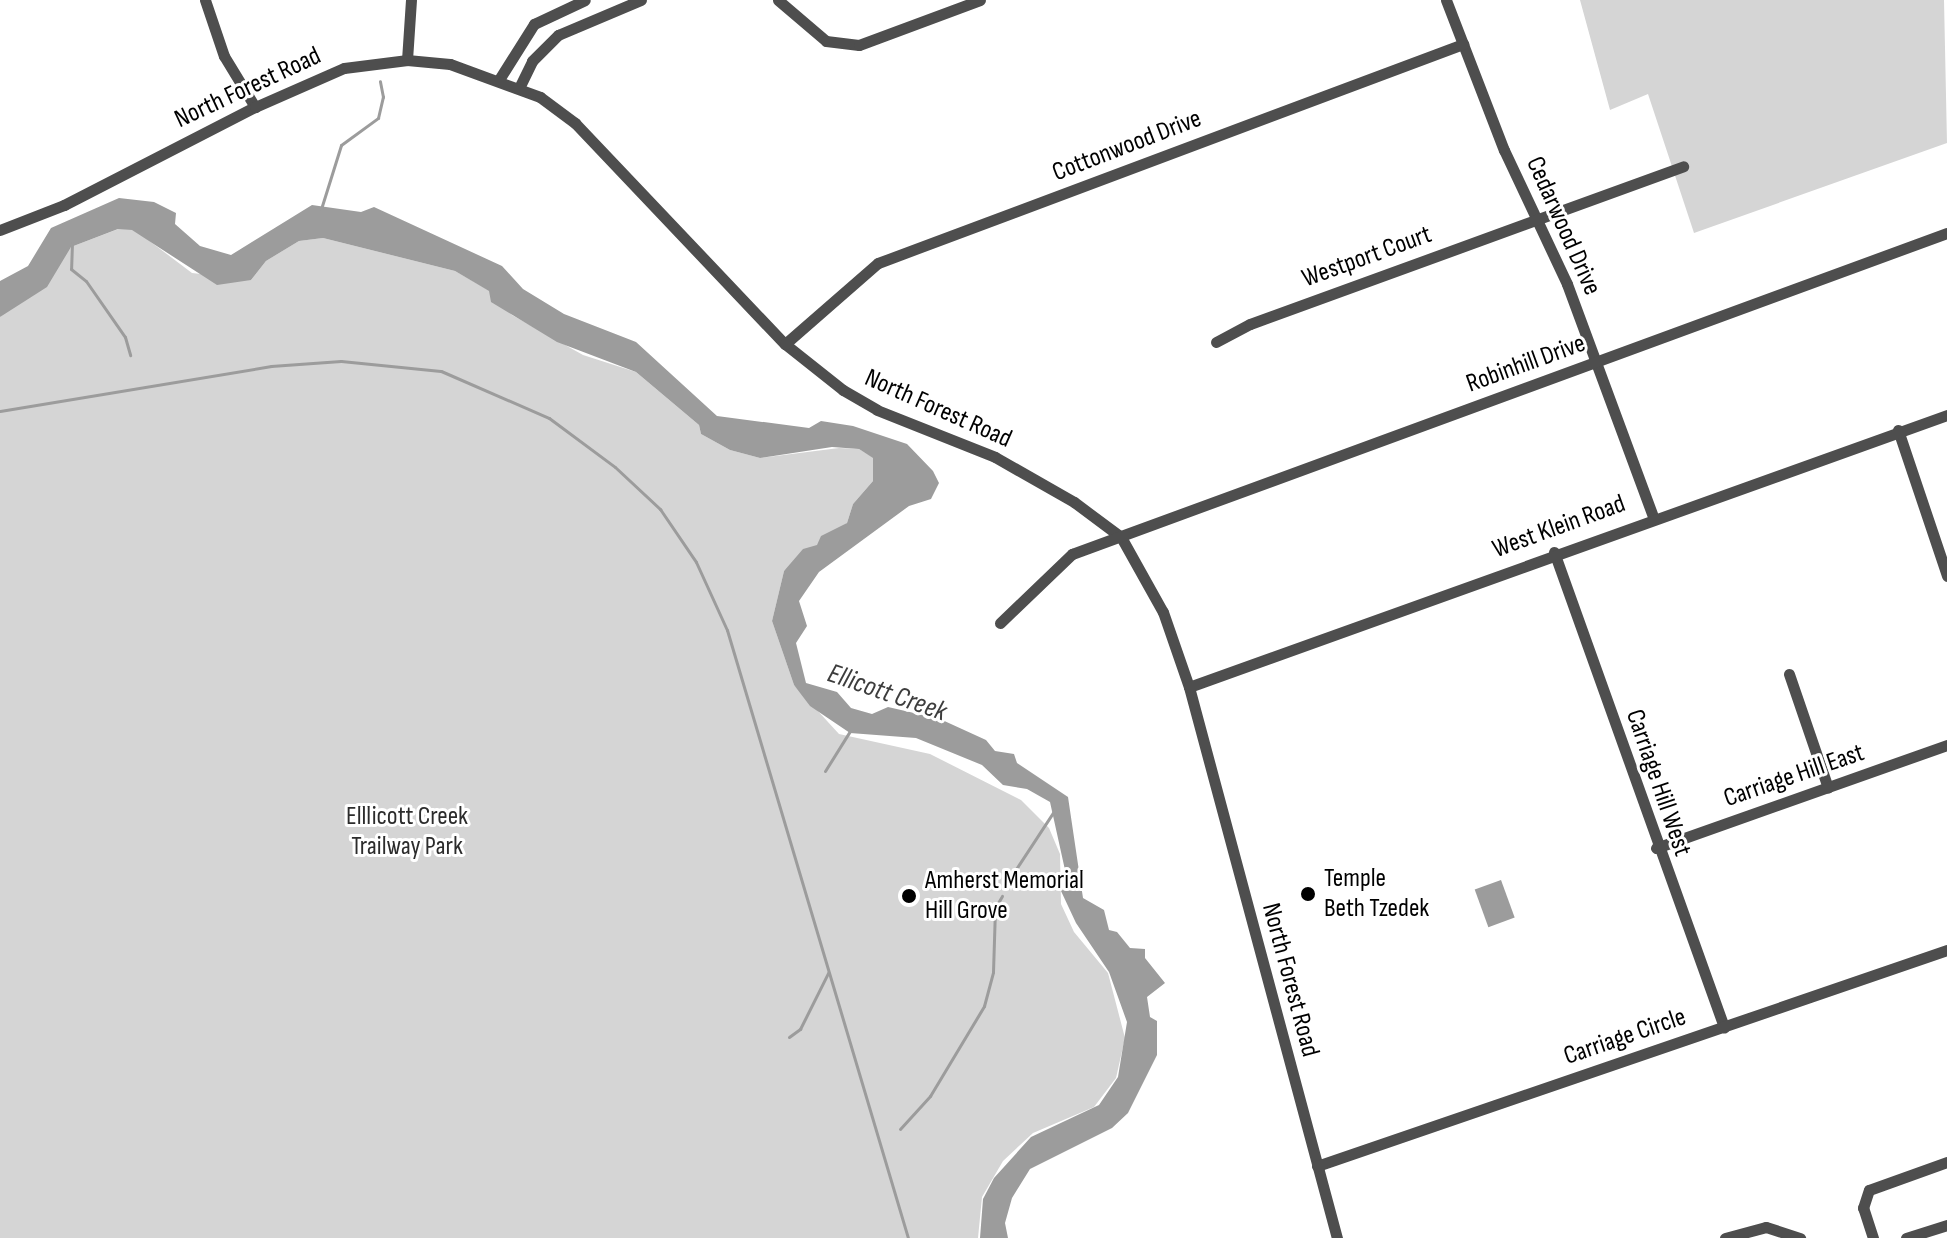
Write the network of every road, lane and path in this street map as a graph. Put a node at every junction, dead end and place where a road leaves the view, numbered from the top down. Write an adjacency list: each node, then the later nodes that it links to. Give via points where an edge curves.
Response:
1 (205, 0): 12 (street, via 224,56)
2 (411, 0): 9 (street)
3 (585, 0): 10 (street, via 534,24)
4 (641, 0): 11 (street, via 558,35 532,61)
5 (778, 0): 6 (street, via 826,41 859,45)
6 (980, 0)
7 (1446, 0): 8 (street)
8 (1463, 44): 14 (street, Cedarwood Drive); 18 (street, Cottonwood Drive, via 878,263)
9 (407, 60): 10 (street, North Forest Road, via 450,64); 12 (street, North Forest Road, via 344,68)
10 (500, 78): 11 (street, North Forest Road)
11 (520, 86): 18 (street, North Forest Road, via 575,123)
12 (255, 107): 15 (street, North Forest Road, via 64,205)
13 (1683, 166): 14 (street, Westport Court)
14 (1536, 218): 17 (street, Westport Court, via 1250,324); 19 (street, Cedarwood Drive)
15 (0, 230)
16 (1947, 233): 19 (street, Robinhill Drive)
17 (1216, 342)
18 (785, 344): 23 (street, North Forest Road, via 877,410 995,457 1074,502)
19 (1596, 362): 22 (street, Cedarwood Drive); 23 (street, Robinhill Drive)
20 (1947, 415): 21 (street, West Klein Road)
21 (1898, 430): 22 (street, West Klein Road); 25 (street)
22 (1653, 517): 24 (street, West Klein Road)
23 (1121, 537): 26 (street, Robinhill Drive, via 1072,554); 28 (street, North Forest Road, via 1163,612)
24 (1554, 552): 28 (street, West Klein Road); 31 (street, Carriage Hill West)
25 (1947, 576)
26 (1000, 623)
27 (1789, 674): 30 (street)
28 (1189, 687): 35 (street, North Forest Road)
29 (1947, 745): 30 (street, Carriage Hill East)
30 (1828, 788): 31 (street, Carriage Hill East)
31 (1656, 848): 33 (street, Carriage Hill West)
32 (1947, 950): 33 (street, Carriage Circle)
33 (1724, 1027): 35 (street, Carriage Circle)
34 (1947, 1162): 40 (street, via 1869,1190 1863,1208)
35 (1317, 1166): 37 (street, North Forest Road)
36 (1947, 1225): 41 (street)
37 (1337, 1238)
38 (1727, 1238): 39 (street, via 1766,1227)
39 (1800, 1238)
40 (1873, 1238)
41 (1906, 1238)

